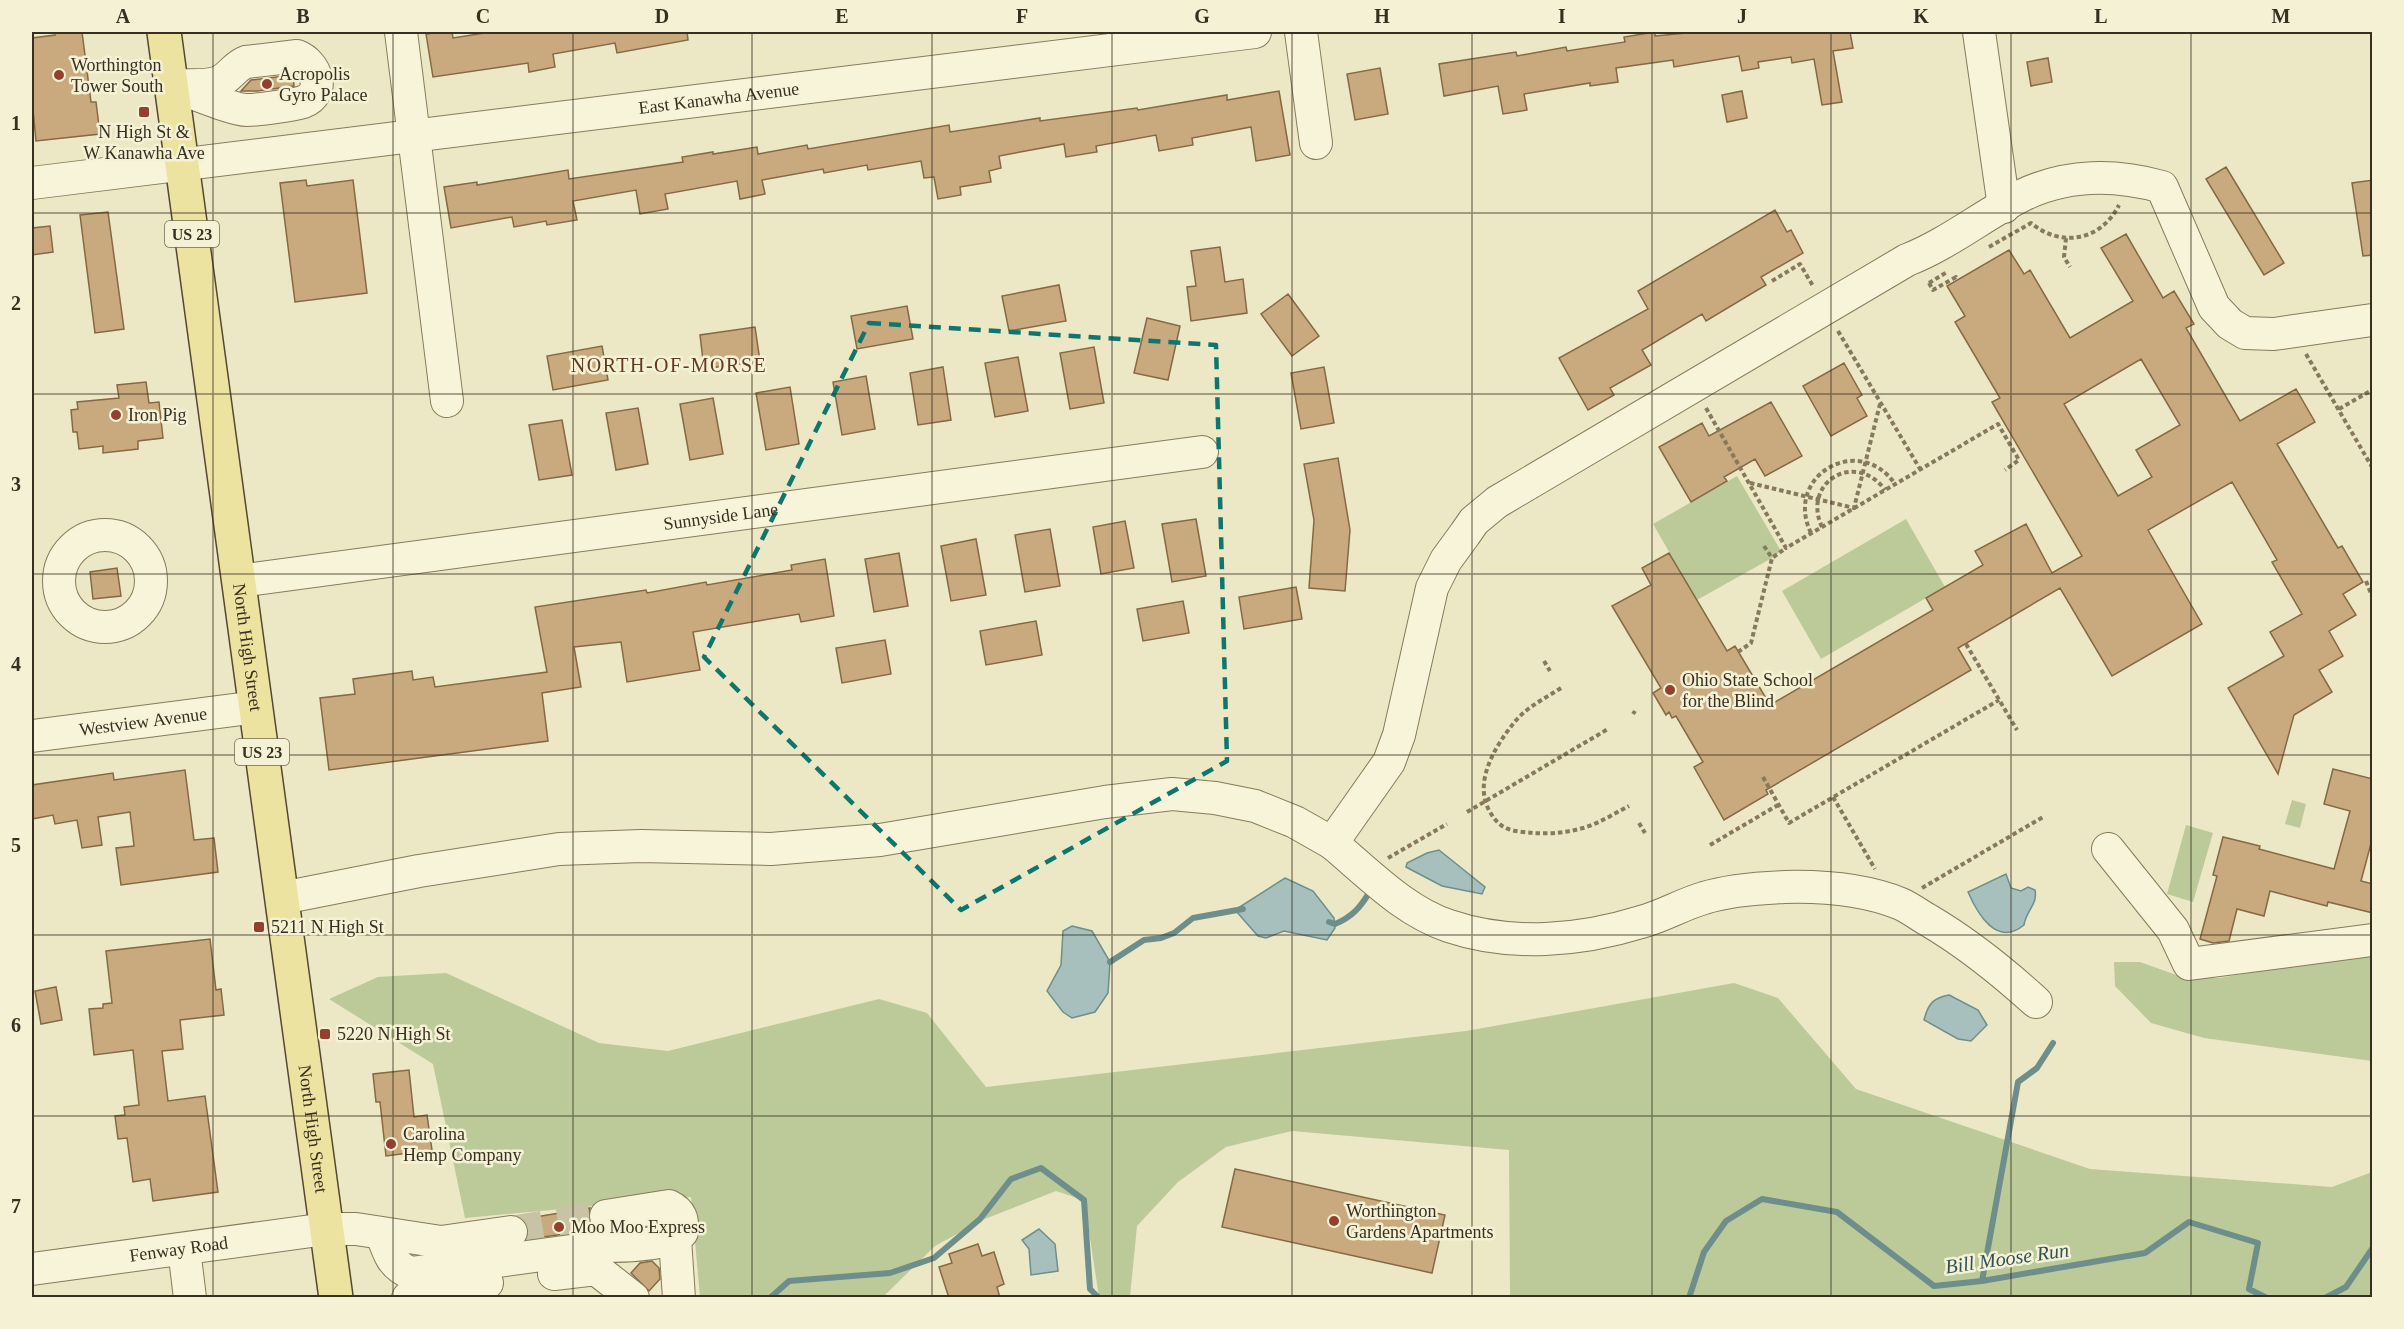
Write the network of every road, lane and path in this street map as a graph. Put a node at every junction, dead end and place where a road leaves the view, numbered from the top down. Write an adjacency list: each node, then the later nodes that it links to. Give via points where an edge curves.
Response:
1 (164, 32): 8 (main road, North High Street / US 23)
2 (401, 32): 6 (street)
3 (1255, 32): 6 (street, East Kanawha Avenue)
4 (1301, 32): 7 (street)
5 (1979, 32): 11 (street)
6 (414, 136): 8 (street, East Kanawha Avenue); 25 (street)
7 (1316, 143)
8 (182, 165): 9 (street, East Kanawha Avenue); 46 (main road, North High Street / US 23)
9 (32, 183)
10 (2119, 205): 12 (path, via 2108,223 2080,237)
11 (2004, 207): 21 (street, via 2023,195 2081,179 2117,178 2162,187 2214,307 2230,324 2246,333 2274,334); 69 (street, via 1906,260 1497,502 1474,521 1446,560 1432,588 1399,735 1389,762)
12 (2066, 238): 13 (path, via 2043,233 2031,222); 14 (path, via 2064,257)
13 (1980, 253)
14 (2070, 267)
15 (1949, 271): 19 (path)
16 (1925, 274): 19 (path)
17 (1772, 280): 20 (path, via 1800,264)
18 (1957, 280): 19 (path, via 1956,277 1933,290)
19 (1929, 283)
20 (1815, 290)
21 (2373, 320)
22 (1836, 327): 27 (path)
23 (2304, 351): 28 (path)
24 (2373, 390): 28 (path)
25 (447, 401)
26 (1704, 404): 35 (path)
27 (1880, 404): 30 (path); 32 (path)
28 (2339, 409): 31 (path)
29 (1202, 452): 46 (street, Sunnyside Lane)
30 (1866, 462): 34 (path); 36 (path); 38 (path, via 1851,461 1826,469)
31 (2373, 466)
32 (1920, 469): 33 (path, via 1998,424 2019,460); 36 (path)
33 (2005, 470)
34 (1863, 473): 37 (path, via 1876,479); 39 (path, via 1835,476); 40 (path)
35 (1750, 483): 38 (path); 44 (path)
36 (1895, 484): 37 (path)
37 (1885, 490): 40 (path)
38 (1807, 495): 39 (path); 42 (path, via 1805,514)
39 (1818, 498): 40 (path); 41 (path)
40 (1854, 508): 41 (path)
41 (1822, 527): 42 (path)
42 (1811, 533): 44 (path)
43 (1764, 546): 45 (path)
44 (1786, 548): 45 (path)
45 (1772, 558): 50 (path, via 1751,643)
46 (239, 581): 55 (main road, North High Street / US 23)
47 (2366, 581): 48 (path)
48 (2373, 596)
49 (1965, 644): 54 (path)
50 (1738, 652)
51 (1544, 661): 52 (path)
52 (1550, 671)
53 (1561, 688): 61 (path, via 1528,709 1505,735 1485,775)
54 (1999, 700): 57 (path); 60 (path)
55 (256, 707): 58 (street, Westview Avenue); 75 (main road, North High Street / US 23)
56 (1608, 729): 61 (path)
57 (2017, 730)
58 (32, 736)
59 (1763, 777): 62 (path)
60 (1833, 797): 62 (path, via 1789,823); 73 (path)
61 (1486, 801): 63 (path, via 1493,818 1503,827 1538,833 1580,829); 64 (path)
62 (1778, 805): 70 (path)
63 (1629, 806)
64 (1467, 812)
65 (2043, 817): 74 (path)
66 (1639, 823): 68 (path)
67 (1447, 824): 72 (path)
68 (1645, 833)
69 (1332, 843): 75 (street, via 1255,806 1172,794 880,840 771,849 560,849); 77 (street, via 1406,905 1448,926 1500,939 1600,933 1642,922 1706,897 1766,888 1817,886 1858,891 1902,904 1947,930)
70 (1710, 844)
71 (2108, 849): 76 (street, via 2173,930 2188,964)
72 (1380, 863)
73 (1880, 878)
74 (1916, 892)
75 (282, 898): 78 (main road, North High Street / US 23)
76 (2373, 940)
77 (2036, 1002)
78 (326, 1230): 80 (street, Fenway Road, via 356,1229 441,1242); 81 (street, Fenway Road); 85 (main road, North High Street / US 23)
79 (675, 1239): 80 (street, Fenway Road); 80 (street, via 683,1225 677,1210 669,1206 614,1215); 88 (street)
80 (628, 1246)
81 (184, 1249): 82 (street, Fenway Road); 84 (street)
82 (32, 1269)
83 (472, 1291): 86 (street); 87 (street, via 596,1269)
84 (190, 1298)
85 (336, 1298)
86 (408, 1298)
87 (633, 1298)
88 (679, 1298)

